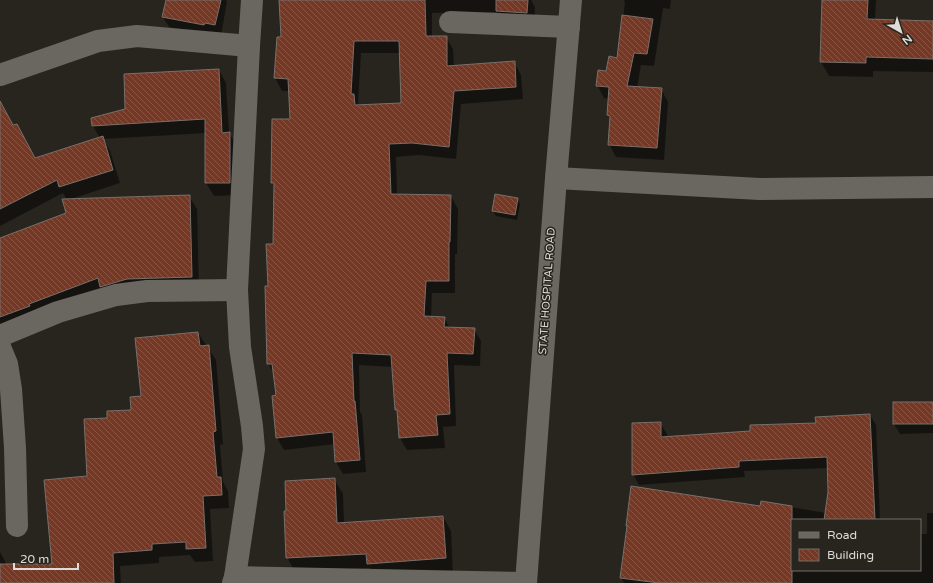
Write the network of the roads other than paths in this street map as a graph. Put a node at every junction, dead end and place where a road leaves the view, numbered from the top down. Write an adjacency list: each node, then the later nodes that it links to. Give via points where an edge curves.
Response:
1 (252, 0): 5 (street)
2 (571, 0): 4 (street, STATE HOSPITAL ROAD)
3 (450, 22): 4 (street)
4 (569, 27): 7 (street, STATE HOSPITAL ROAD)
5 (249, 46): 6 (street, via 137,36 98,41); 9 (street)
6 (0, 75)
7 (556, 178): 8 (street, via 760,189); 14 (street, STATE HOSPITAL ROAD)
8 (933, 187)
9 (237, 290): 10 (street, via 147,291 116,295 58,312); 13 (street, via 240,347 254,449)
10 (0, 336)
11 (0, 347): 12 (street, via 7,364 11,390)
12 (17, 526)
13 (234, 580): 14 (street)
14 (526, 583)

